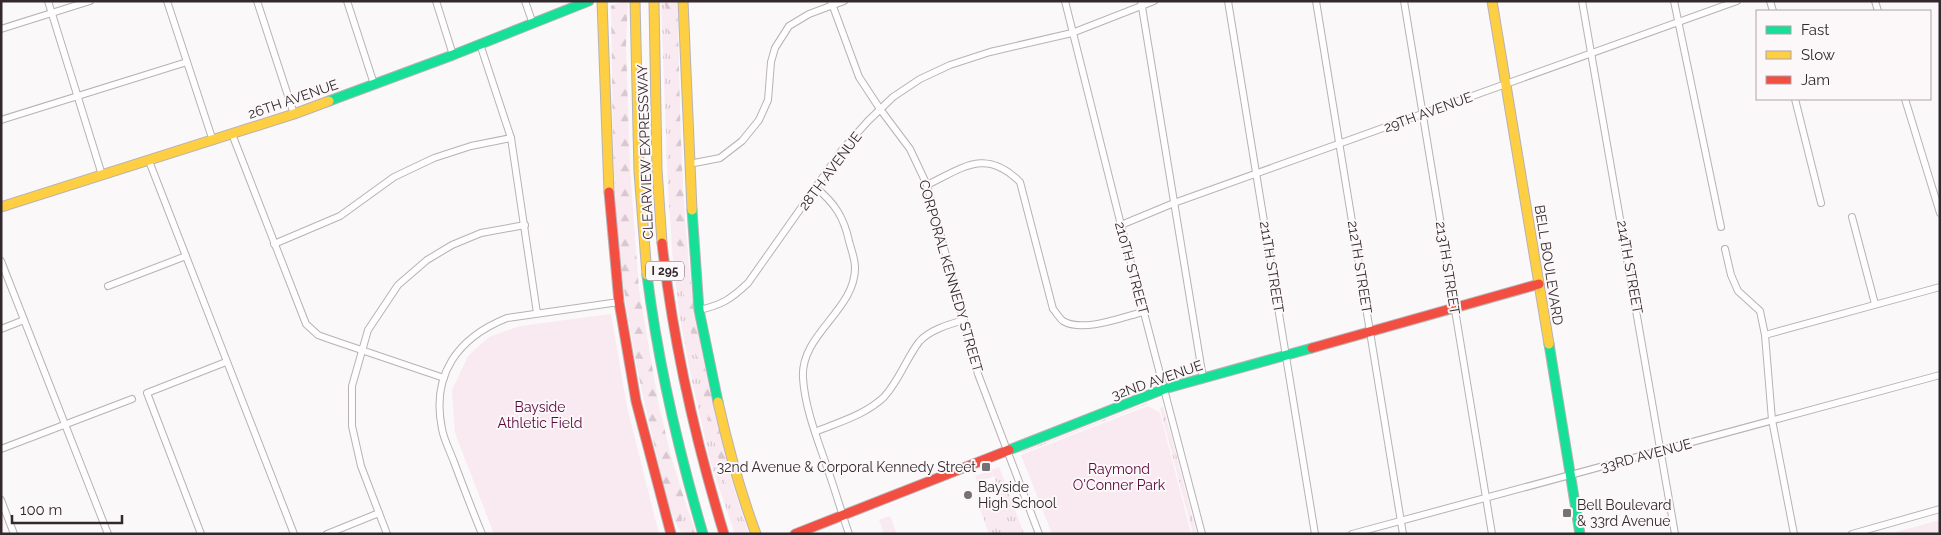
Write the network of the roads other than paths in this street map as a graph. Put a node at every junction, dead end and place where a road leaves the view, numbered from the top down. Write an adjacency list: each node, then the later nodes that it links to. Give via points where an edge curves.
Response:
1 (48, 1): 25 (street)
2 (90, 1): 25 (street)
3 (167, 1): 33 (street)
4 (258, 1): 40 (street)
5 (347, 1): 34 (street)
6 (436, 1): 32 (street)
7 (525, 1): 27 (street)
8 (589, 1): 27 (main road, 26TH AVENUE)
9 (602, 1): 68 (main road, via 610,206)
10 (635, 1): 108 (main road, CLEARVIEW EXPRESSWAY / I 295, via 639,174 648,283 664,387)
11 (654, 1): 109 (main road, CLEARVIEW EXPRESSWAY / I 295, via 660,223 666,276 683,383)
12 (683, 1): 48 (main road)
13 (844, 1): 23 (street)
14 (1065, 1): 29 (street, 210TH STREET)
15 (1154, 1): 24 (street, 28TH AVENUE)
16 (1228, 1): 49 (street, 211TH STREET)
17 (1316, 1): 46 (street, 212TH STREET)
18 (1404, 1): 41 (street, 213TH STREET)
19 (1492, 1): 35 (main road, BELL BOULEVARD)
20 (1582, 1): 31 (street, 214TH STREET)
21 (1674, 1): 26 (street)
22 (1737, 1): 26 (street, 29TH AVENUE)
23 (832, 3): 39 (street, CORPORAL KENNEDY STREET, via 859,77); 48 (street, via 789,26 775,48 771,62 768,100 759,120 742,141 720,158)
24 (1141, 4): 29 (street, 28TH AVENUE); 53 (street)
25 (52, 14): 28 (street); 36 (street)
26 (1678, 22): 31 (street, 29TH AVENUE); 60 (street)
27 (533, 24): 30 (main road, 26TH AVENUE)
28 (1, 29)
29 (1072, 33): 39 (street, 28TH AVENUE, via 950,65 920,79); 59 (street, 210TH STREET)
30 (480, 44): 32 (main road, 26TH AVENUE); 44 (street)
31 (1592, 53): 35 (street, 29TH AVENUE); 92 (street, 214TH STREET)
32 (453, 55): 34 (main road, 26TH AVENUE)
33 (187, 62): 36 (street); 45 (street)
34 (374, 84): 40 (main road, 26TH AVENUE)
35 (1506, 84): 41 (street, 29TH AVENUE); 65 (main road, BELL BOULEVARD)
36 (78, 97): 42 (street); 50 (street)
37 (1795, 100): 54 (street)
38 (1905, 100): 56 (street)
39 (880, 109): 51 (street, CORPORAL KENNEDY STREET, via 910,149); 52 (street, 28TH AVENUE, via 842,150)
40 (294, 114): 43 (main road, 26TH AVENUE)
41 (1423, 114): 46 (street, 29TH AVENUE); 70 (street, 213TH STREET)
42 (1, 120)
43 (232, 134): 45 (main road, 26TH AVENUE); 61 (street)
44 (512, 138): 58 (street); 61 (street, via 434,158 394,177 340,216)
45 (213, 141): 47 (main road, 26TH AVENUE)
46 (1340, 144): 49 (street, 29TH AVENUE); 77 (street, 212TH STREET)
47 (149, 161): 50 (main road, 26TH AVENUE); 63 (street)
48 (689, 164): 71 (main road)
49 (1257, 174): 53 (street, 29TH AVENUE); 80 (street, 211TH STREET)
50 (102, 175): 55 (main road, 26TH AVENUE)
51 (927, 185): 72 (street, via 966,166 984,162 1008,170 1020,182 1053,309 1063,320 1075,325 1088,325); 75 (street, CORPORAL KENNEDY STREET)
52 (816, 188): 71 (street, 28TH AVENUE, via 748,283 731,299); 89 (street, via 842,216 855,267 849,292 816,339 804,363 803,378)
53 (1174, 203): 59 (street, 29TH AVENUE); 84 (street)
54 (1821, 203)
55 (1, 208)
56 (1940, 212)
57 (1852, 217): 69 (street)
58 (524, 225): 73 (street); 79 (street, via 481,233 426,260 391,294 368,330)
59 (1121, 225): 72 (street, 210TH STREET)
60 (1721, 227)
61 (274, 244): 79 (street, via 306,324 318,335)
62 (1725, 249): 78 (street, via 1738,291 1760,312)
63 (186, 256): 66 (street); 81 (street)
64 (1, 261): 74 (street)
65 (1539, 284): 70 (main road, 32ND AVENUE); 93 (main road, BELL BOULEVARD)
66 (108, 286)
67 (1940, 286): 69 (street)
68 (620, 302): 73 (street); 107 (main road, via 636,401)
69 (1876, 304): 78 (street)
70 (1454, 308): 77 (main road, 32ND AVENUE); 94 (street, 213TH STREET)
71 (699, 310): 110 (main road, via 725,434)
72 (1143, 312): 85 (street, 210TH STREET)
73 (537, 313): 83 (street, via 507,318 475,334 453,359)
74 (24, 320): 76 (street); 88 (street)
75 (964, 320): 89 (street, via 920,341 903,371 871,407); 91 (street, CORPORAL KENNEDY STREET, via 978,374)
76 (1, 329)
77 (1370, 331): 80 (main road, 32ND AVENUE); 99 (street, 212TH STREET)
78 (1765, 335): 87 (street)
79 (361, 351): 83 (street); 97 (street, via 352,386 352,426 361,466)
80 (1287, 355): 84 (main road, 32ND AVENUE); 115 (street, 211TH STREET)
81 (226, 362): 102 (street, via 147,393); 103 (street)
82 (1940, 375): 87 (street, 33RD AVENUE)
83 (444, 378): 106 (street, via 440,401 442,432)
84 (1203, 378): 85 (main road, 32ND AVENUE)
85 (1164, 389): 91 (main road, 32ND AVENUE); 114 (street, 210TH STREET)
86 (132, 399): 88 (street)
87 (1772, 420): 92 (street, 33RD AVENUE); 121 (street)
88 (65, 424): 90 (street); 101 (street)
89 (815, 432): 98 (street)
90 (1, 449)
91 (1007, 450): 98 (main road, 32ND AVENUE); 113 (street, CORPORAL KENNEDY STREET)
92 (1661, 450): 93 (street, 33RD AVENUE); 120 (street, 214TH STREET)
93 (1570, 475): 94 (street, 33RD AVENUE); 119 (main road, BELL BOULEVARD)
94 (1485, 498): 99 (street, 33RD AVENUE); 118 (street, 213TH STREET)
95 (1, 500): 100 (street)
96 (1940, 509): 122 (street)
97 (379, 513): 104 (street); 105 (street)
98 (843, 515): 111 (main road, 32ND AVENUE); 112 (street)
99 (1401, 521): 116 (street, 33RD AVENUE); 117 (street, 212TH STREET)
100 (14, 534)
101 (108, 534)
102 (201, 534)
103 (294, 534)
104 (327, 534)
105 (387, 534)
106 (482, 534)
107 (671, 534)
108 (703, 534)
109 (724, 534)
110 (756, 534)
111 (795, 534)
112 (849, 534)
113 (1039, 534)
114 (1202, 534)
115 (1315, 534)
116 (1352, 534)
117 (1403, 534)
118 (1492, 534)
119 (1580, 534)
120 (1675, 534)
121 (1794, 534)
122 (1852, 534)

